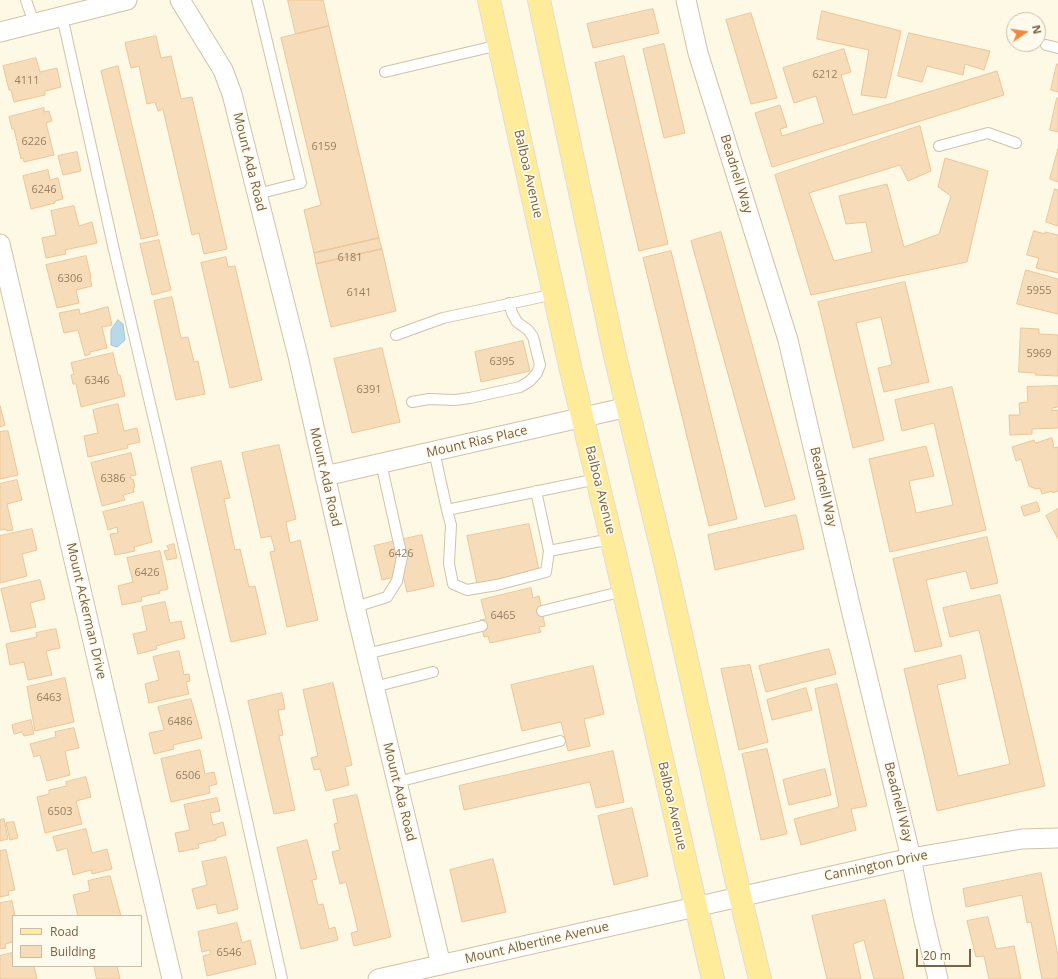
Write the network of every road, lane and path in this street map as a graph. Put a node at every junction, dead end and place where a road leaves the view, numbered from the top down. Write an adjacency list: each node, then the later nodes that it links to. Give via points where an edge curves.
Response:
1 (26, 0): 9 (lane)
2 (127, 0): 8 (street)
3 (180, 0): 17 (street, Mount Ada Road, via 223,70 232,94)
4 (257, 0): 17 (lane, via 301,183)
5 (489, 0): 11 (main road, Balboa Avenue)
6 (539, 0): 23 (main road)
7 (686, 0): 43 (street, Beadnell Way, via 698,54 788,340)
8 (62, 16): 9 (street); 48 (lane)
9 (34, 23): 10 (street)
10 (0, 32)
11 (499, 45): 14 (lane); 19 (main road, Balboa Avenue)
12 (1046, 45): 13 (lane)
13 (1058, 48)
14 (385, 72)
15 (1016, 143): 16 (lane, via 988,133)
16 (939, 146)
17 (257, 194): 27 (street, Mount Ada Road)
18 (0, 244): 47 (street, Mount Ackerman Drive)
19 (554, 294): 20 (lane); 24 (main road, Balboa Avenue)
20 (509, 303): 21 (lane, via 443,318); 22 (lane, via 517,322 533,336 540,365 530,381 520,387 470,398)
21 (396, 335)
22 (412, 402)
23 (628, 407): 24 (street, Mount Rias Place); 44 (main road)
24 (582, 417): 25 (street, Mount Rias Place); 28 (main road, Balboa Avenue)
25 (434, 451): 26 (street, Mount Rias Place); 30 (lane)
26 (381, 463): 27 (street, Mount Rias Place); 34 (lane, via 402,557 397,581 387,597)
27 (325, 476): 34 (street, Mount Ada Road)
28 (597, 478): 29 (lane); 31 (main road, Balboa Avenue)
29 (536, 491): 30 (lane); 32 (lane)
30 (448, 510): 32 (lane, via 451,525 449,564 453,584 467,590 546,572)
31 (611, 539): 32 (lane); 33 (main road, Balboa Avenue)
32 (549, 552)
33 (624, 591): 35 (lane); 45 (main road, Balboa Avenue)
34 (355, 607): 37 (street, Mount Ada Road)
35 (542, 611)
36 (482, 626): 37 (lane)
37 (366, 654): 39 (street, Mount Ada Road)
38 (433, 672): 39 (lane)
39 (374, 687): 41 (street, Mount Ada Road)
40 (560, 741): 41 (lane)
41 (397, 782): 46 (street, Mount Ada Road)
42 (1058, 838): 43 (street, Cannington Drive, via 1022,839)
43 (911, 858): 44 (street, Cannington Drive); 52 (street, Beadnell Way)
44 (740, 896): 45 (street, Cannington Drive); 51 (main road)
45 (695, 907): 46 (street, Mount Albertine Avenue); 50 (main road, Balboa Avenue)
46 (441, 965): 49 (street, Mount Albertine Avenue)
47 (172, 979)
48 (282, 979)
49 (378, 979)
50 (713, 979)
51 (760, 979)
52 (938, 979)

